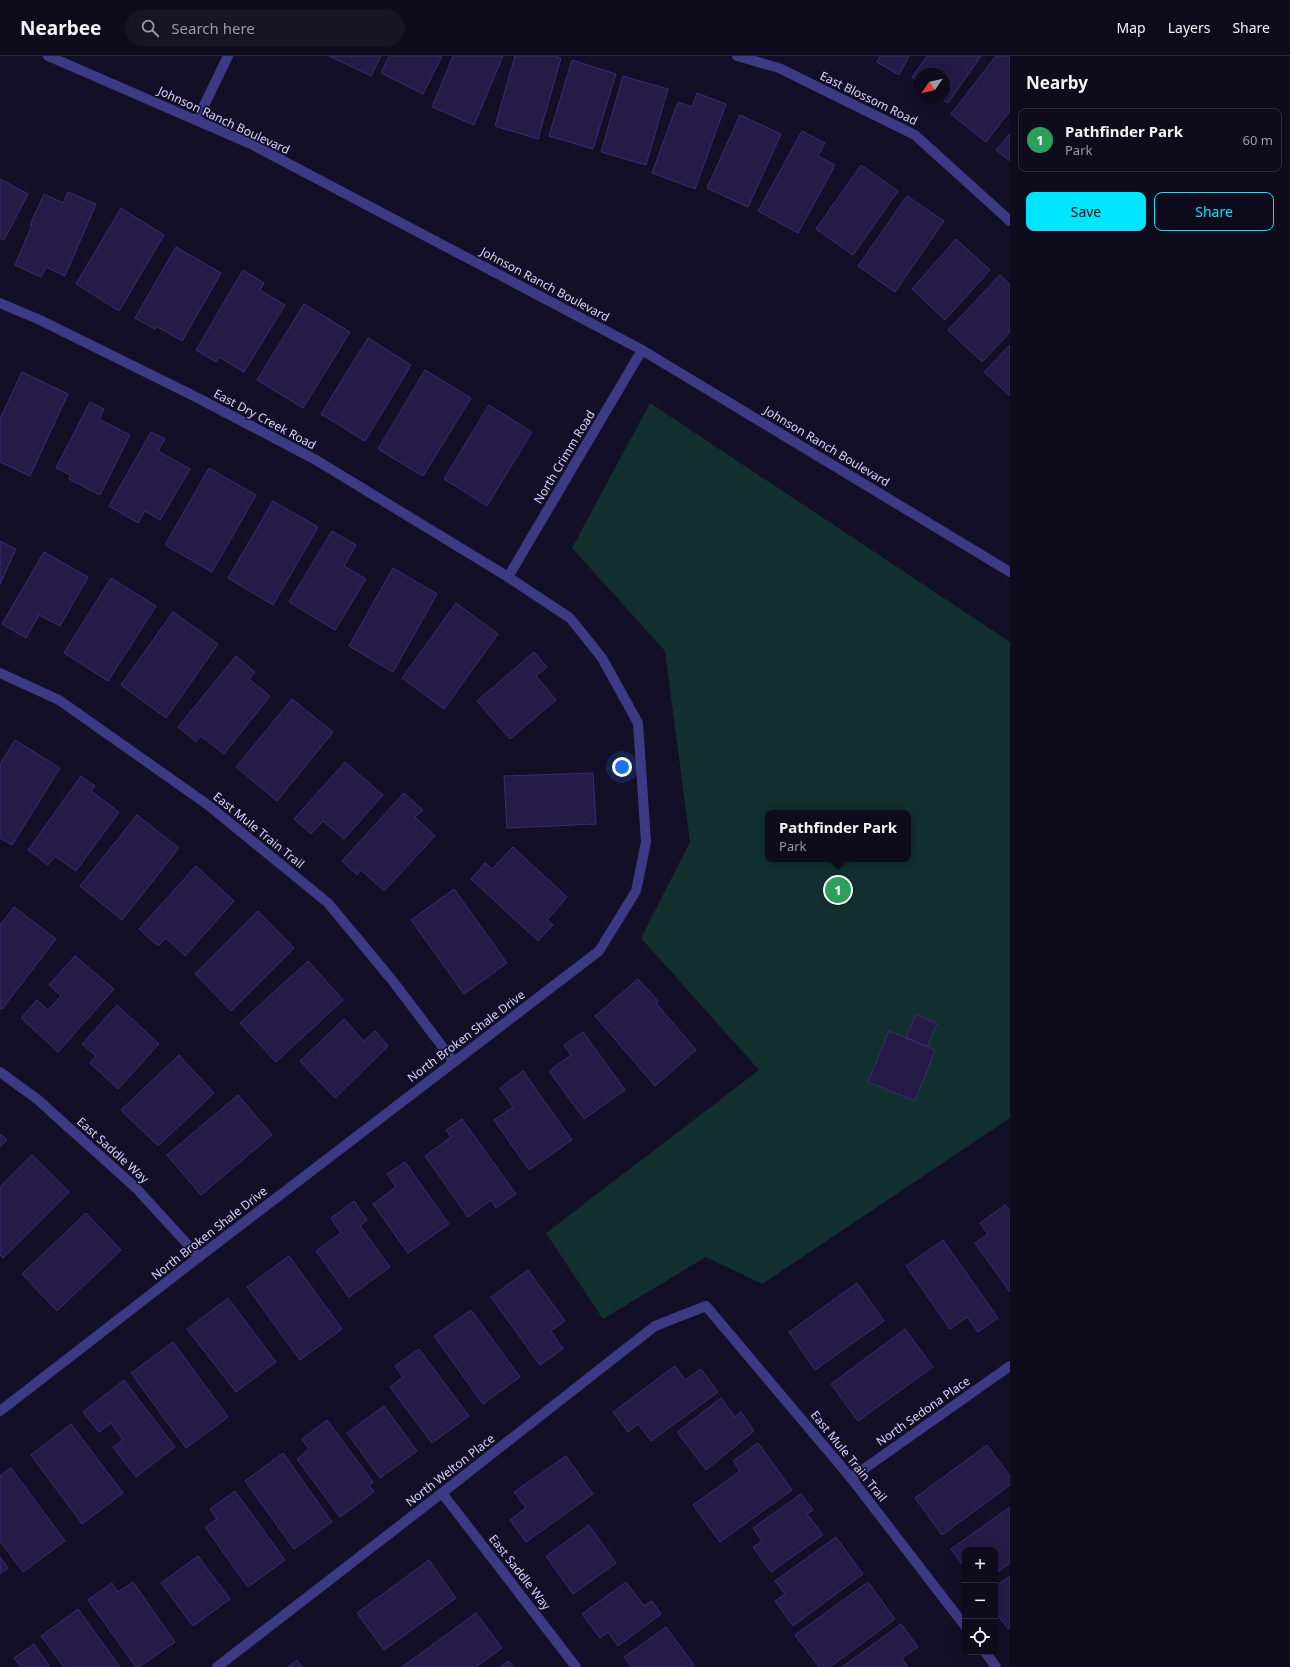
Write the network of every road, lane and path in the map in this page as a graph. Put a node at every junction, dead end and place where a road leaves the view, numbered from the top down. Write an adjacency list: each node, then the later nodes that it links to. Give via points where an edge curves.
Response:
1 (48, 56): 4 (street, Johnson Ranch Boulevard)
2 (228, 56): 4 (street)
3 (737, 56): 5 (street, East Blossom Road, via 779,68 915,135)
4 (197, 120): 7 (street, Johnson Ranch Boulevard, via 253,145)
5 (1010, 221)
6 (0, 303): 9 (street, East Dry Creek Road, via 196,397 316,460)
7 (642, 350): 8 (street, Johnson Ranch Boulevard); 9 (street, North Crimm Road)
8 (1010, 572)
9 (508, 577): 11 (street, North Broken Shale Drive, via 570,618 602,658 638,723 646,842 636,891 599,951)
10 (0, 673): 11 (street, East Mule Train Trail, via 59,700 208,805 328,903 392,980)
11 (454, 1062): 13 (street, North Broken Shale Drive)
12 (0, 1072): 13 (street, East Saddle Way, via 37,1099 136,1188)
13 (199, 1257): 16 (street, North Broken Shale Drive)
14 (706, 1306): 17 (street, East Mule Train Trail); 18 (street, North Welton Place, via 655,1326)
15 (1010, 1366): 17 (street, North Sedona Place)
16 (0, 1411)
17 (852, 1478): 19 (street, East Mule Train Trail)
18 (442, 1493): 21 (street, North Welton Place); 22 (street, East Saddle Way)
19 (962, 1622)
20 (987, 1655): 23 (street)
21 (217, 1667)
22 (576, 1667)
23 (996, 1667)

